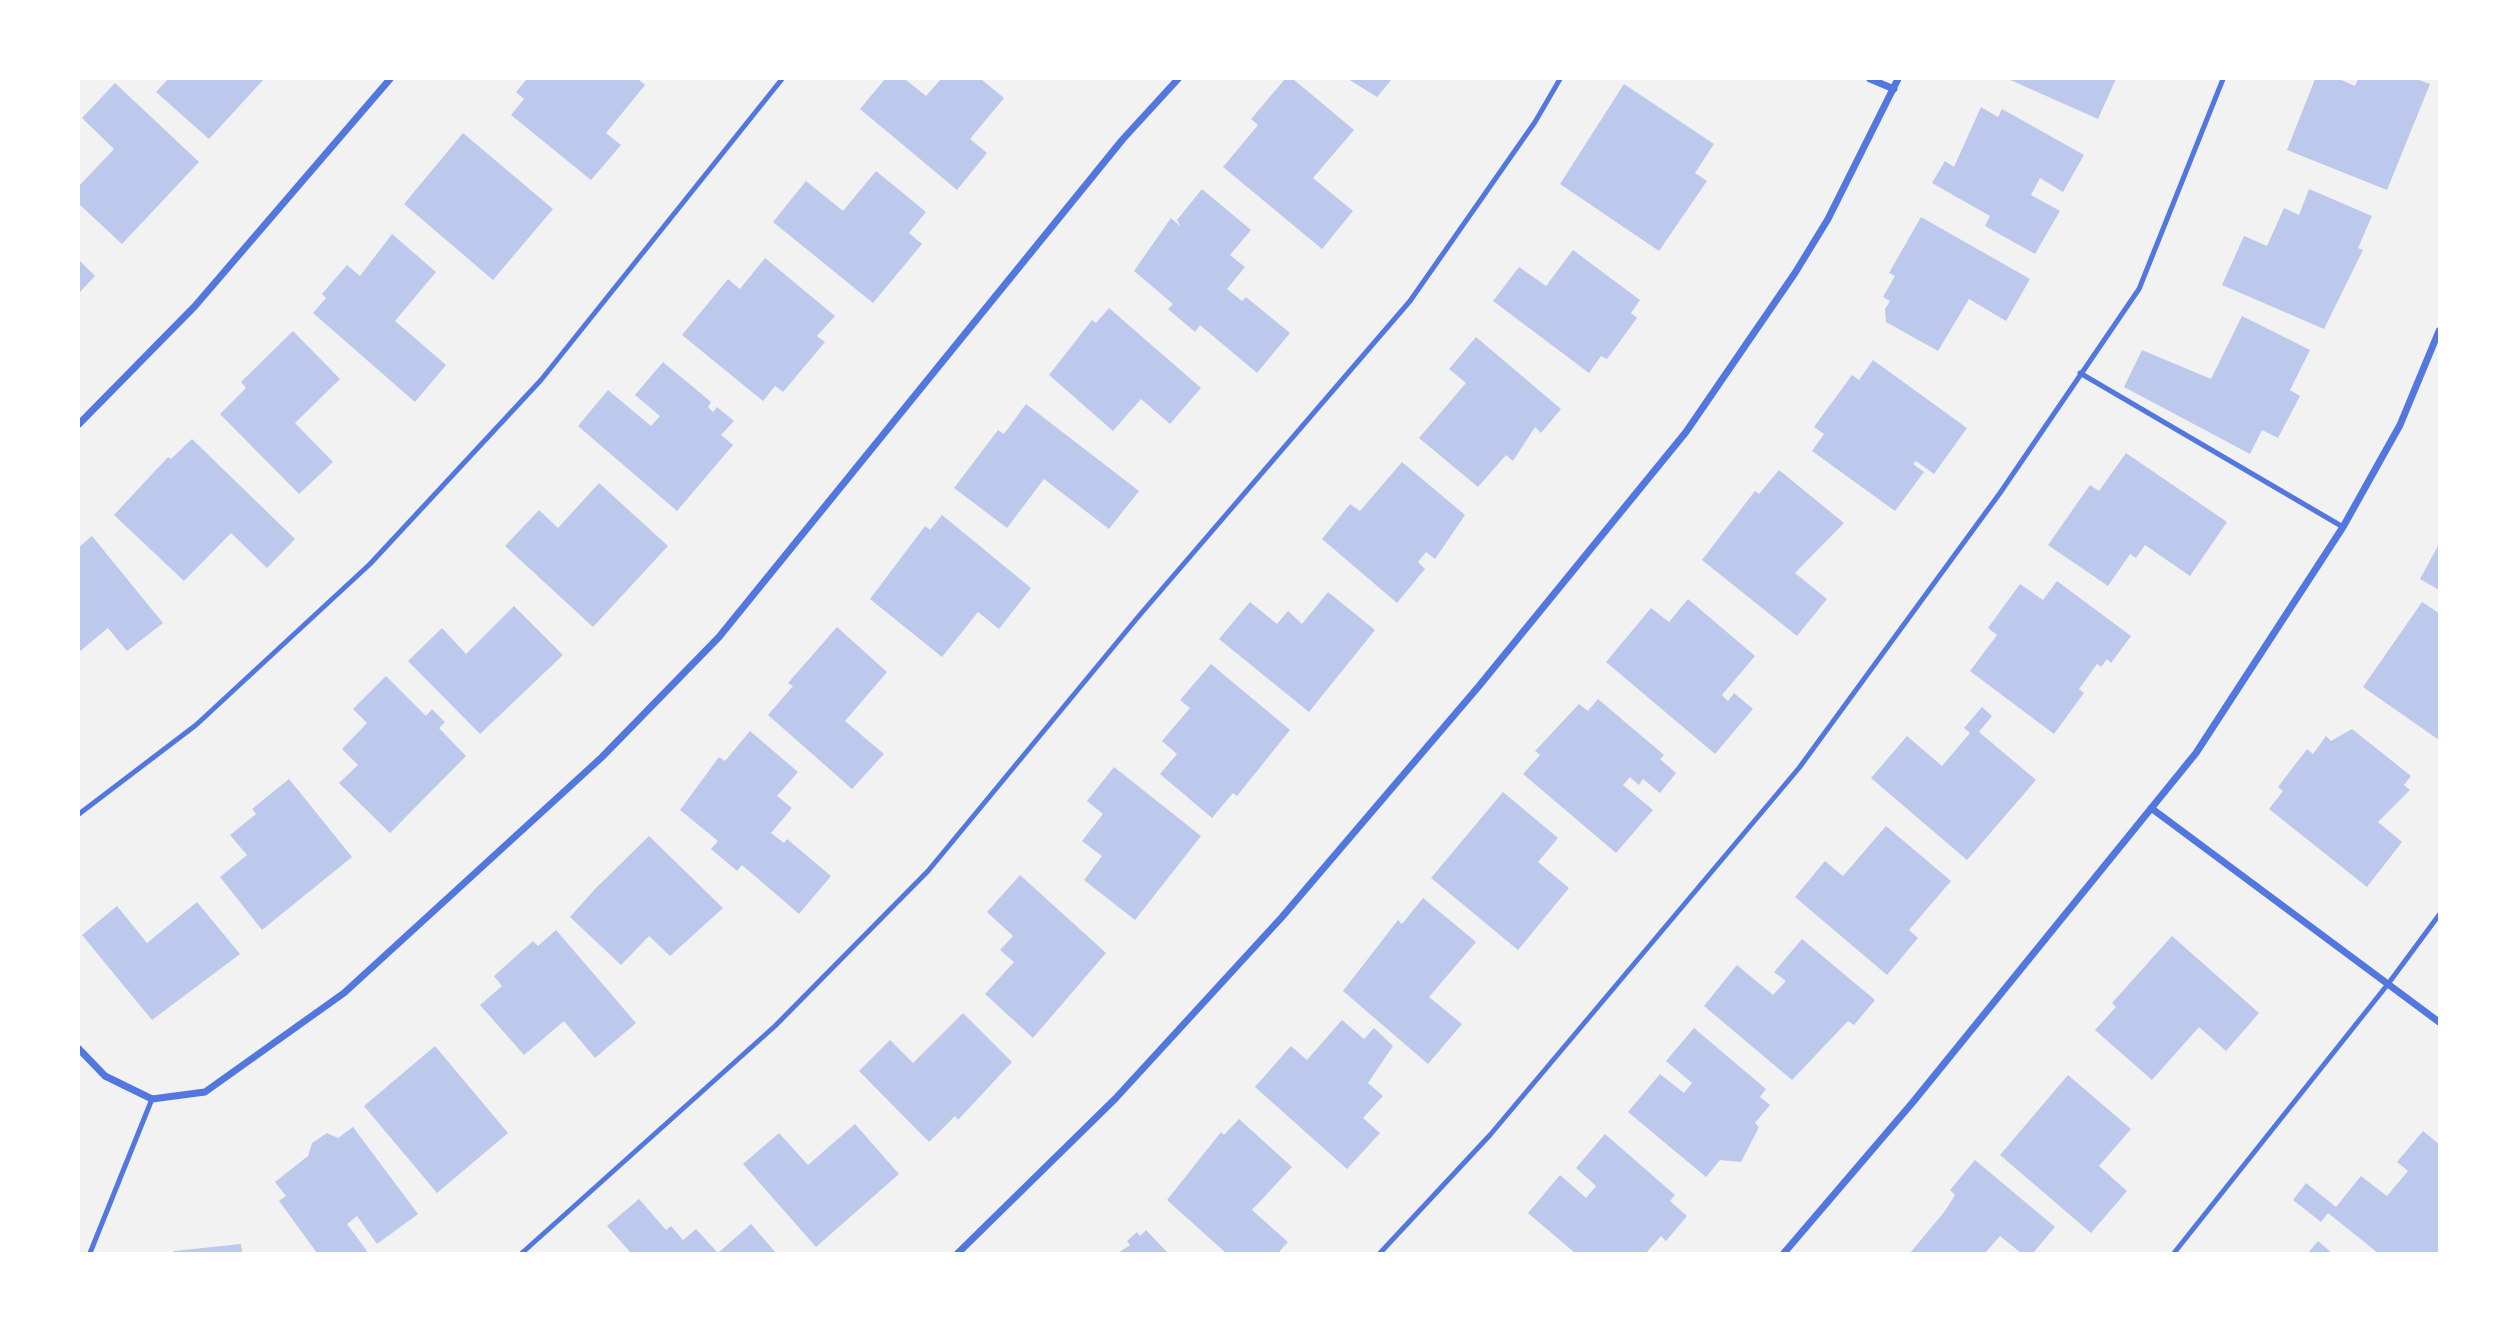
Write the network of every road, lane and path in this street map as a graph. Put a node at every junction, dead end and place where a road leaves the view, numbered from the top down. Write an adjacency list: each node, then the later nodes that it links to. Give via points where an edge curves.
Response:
1 (390, 79): 11 (street, via 195,306)
2 (782, 79): 14 (lane, via 541,380 370,564 196,724)
3 (1178, 79): 19 (street, via 1123,139 710,647 602,757 344,993 205,1092)
4 (1560, 79): 21 (lane, via 1410,301 1138,617 928,872 775,1026)
5 (1870, 79): 8 (street)
6 (1898, 79): 8 (street)
7 (2223, 79): 10 (lane, via 2139,289)
8 (1894, 89): 22 (street, via 1828,219 1686,432 1479,686 1282,917 1115,1099)
9 (2439, 331): 12 (street, via 2399,425)
10 (2080, 373): 12 (lane); 23 (lane, via 2000,493 1799,768 1490,1135)
11 (79, 424)
12 (2343, 527): 13 (street, via 2196,753)
13 (2151, 808): 16 (street); 24 (street)
14 (79, 814)
15 (2439, 915): 16 (lane)
16 (2388, 984): 17 (street); 25 (lane)
17 (2439, 1022)
18 (79, 1049): 19 (street, via 105,1076)
19 (152, 1099): 20 (lane)
20 (90, 1253)
21 (522, 1253)
22 (958, 1253)
23 (1380, 1253)
24 (1784, 1253)
25 (2174, 1253)

